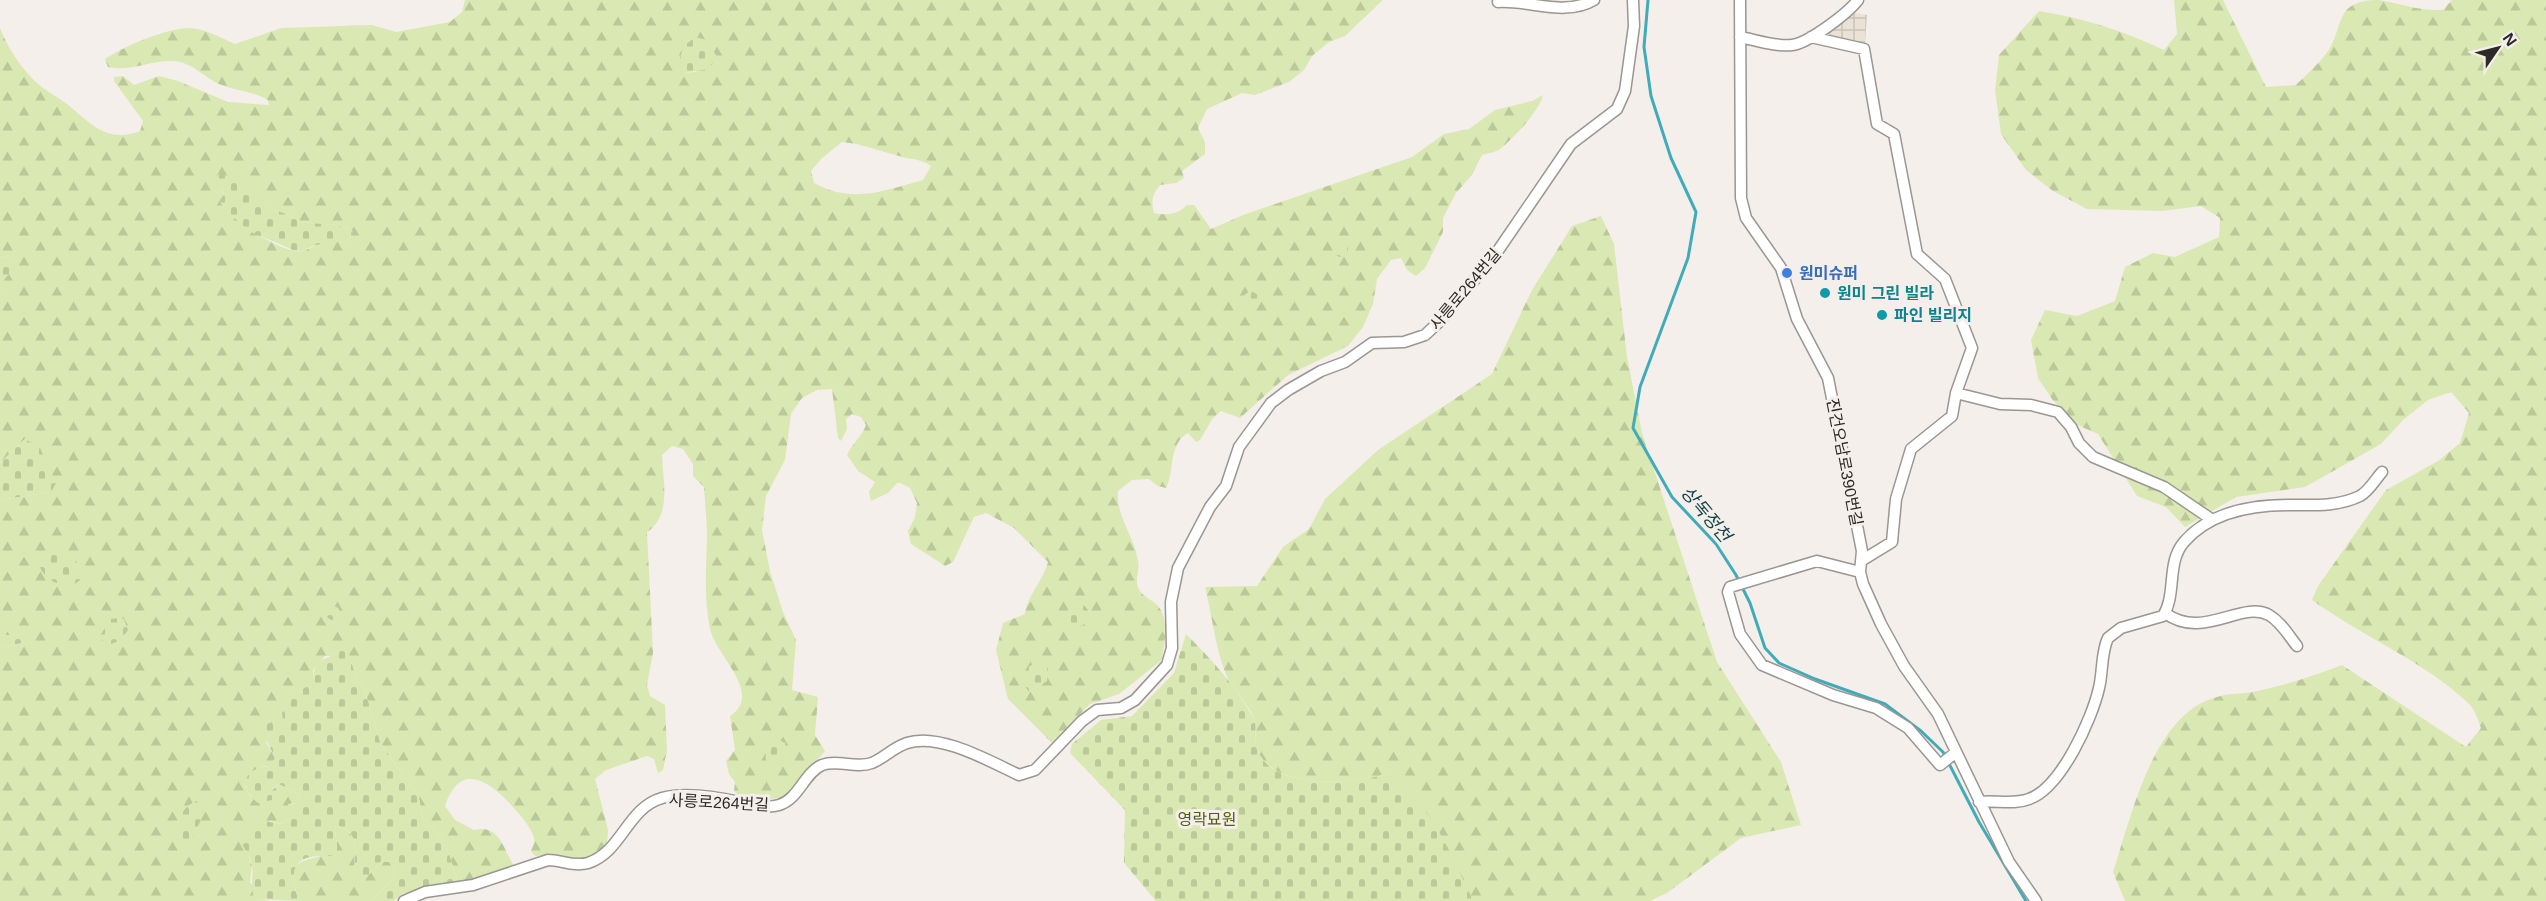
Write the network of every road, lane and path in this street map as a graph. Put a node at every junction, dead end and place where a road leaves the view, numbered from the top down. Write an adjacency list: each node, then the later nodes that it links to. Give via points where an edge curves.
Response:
1 (1594, 0): 5 (street, via 1576,8 1521,0)
2 (1633, 0): 16 (street, 사릉로264번길, via 1634,26 1625,91 1617,109 1571,144 1495,255 1441,320 1417,339 1372,343 1271,403 1256,423 1239,447 1226,486 1210,507 1178,568 1171,602 1172,648 1167,665 1135,700 1121,708 1097,710 1035,770 1019,776 968,752 925,740 908,742 872,763 824,764 779,805 701,797 662,798 632,819 611,848 588,863 572,865 548,860 472,885 425,892)
3 (1740, 0): 6 (street, 진건오남로390번길)
4 (1858, 0): 7 (street)
5 (1498, 2)
6 (1740, 37): 7 (street, via 1792,45); 11 (street, 진건오남로390번길, via 1740,170 1746,218 1781,268 1797,319 1828,378 1854,507)
7 (1811, 37): 8 (street, via 1864,49 1877,124 1894,134 1917,254 1945,279 1972,348)
8 (1956, 393): 10 (street, via 2058,412 2093,457 2164,487); 11 (street, via 1952,416 1911,449 1896,499 1892,542)
9 (2382, 472): 10 (street, via 2367,491 2344,501 2329,505 2265,506)
10 (2211, 519): 12 (street, via 2178,550)
11 (1861, 567): 14 (street, 진건오남로390번길, via 1881,624 1904,666 1938,714); 14 (street, via 1817,561 1735,586 1728,592 1740,634 1762,665 1833,695 1876,708 1908,728 1940,765)
12 (2165, 613): 13 (street, via 2194,624 2267,614); 15 (street, via 2111,634 2085,728 2059,772 2038,794 2024,801)
13 (2297, 646)
14 (1954, 755): 15 (street, 진건오남로390번길)
15 (1979, 802): 17 (street, 진건오남로390번길, via 2009,862)
16 (404, 901)
17 (2036, 901)

